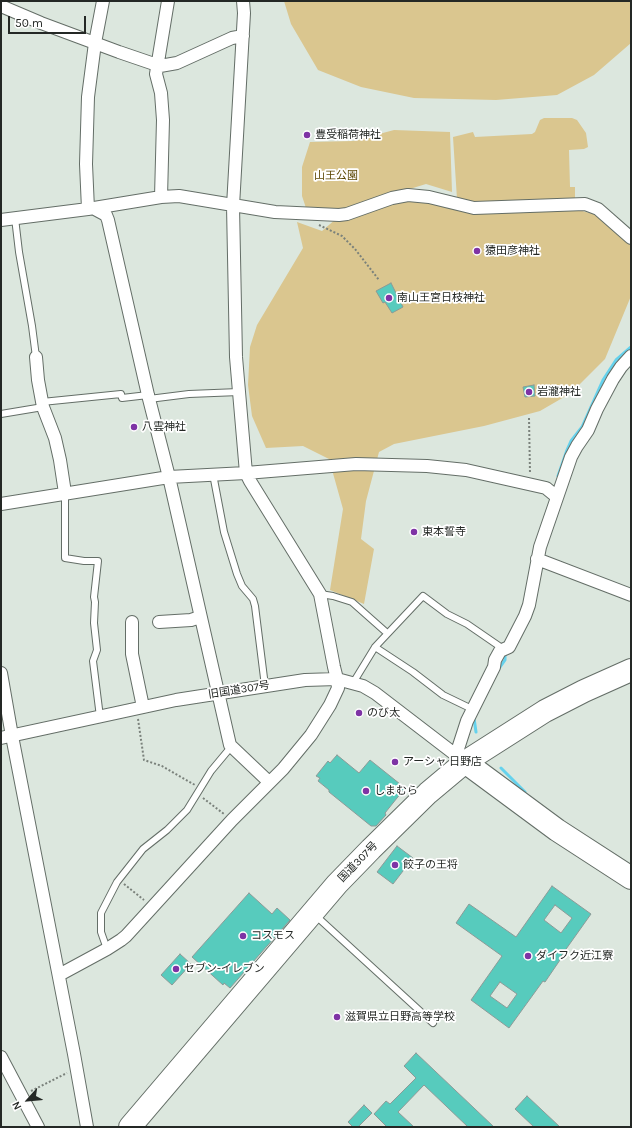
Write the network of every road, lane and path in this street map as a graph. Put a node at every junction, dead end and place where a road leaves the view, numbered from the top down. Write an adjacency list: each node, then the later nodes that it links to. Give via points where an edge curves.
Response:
1 (103, 1): 6 (street)
2 (168, 1): 7 (street)
3 (243, 1): 5 (street)
4 (1, 6): 6 (street)
5 (243, 36): 7 (street, via 232,38 177,63); 9 (street)
6 (95, 44): 7 (street); 10 (street, via 86,164)
7 (156, 65): 8 (street, via 163,120)
8 (161, 196): 9 (street, via 179,196); 10 (street)
9 (233, 206): 14 (street, via 275,212 339,215 408,195 429,197 474,208 585,204 598,209); 18 (street)
10 (91, 208): 11 (street); 19 (street, via 106,215 108,220)
11 (15, 218): 12 (street); 17 (lane)
12 (1, 220)
13 (316, 224): 15 (path, via 342,236)
14 (631, 238)
15 (379, 280)
16 (631, 356): 28 (street, via 613,379 588,430 576,446)
17 (36, 357): 20 (street)
18 (239, 392): 19 (lane); 23 (street)
19 (149, 397): 20 (lane, via 122,398 121,394); 25 (street)
20 (42, 405): 21 (lane); 27 (street, via 55,438)
21 (1, 414)
22 (529, 418): 26 (path)
23 (246, 473): 24 (street); 26 (street, via 328,465 428,466 466,470); 31 (street)
24 (213, 474): 25 (street); 43 (lane, via 224,532 237,574 255,606)
25 (169, 477): 27 (street); 33 (street)
26 (530, 484): 28 (street, via 546,488)
27 (65, 493): 29 (street); 47 (lane, via 65,558 98,561 94,597 97,650 93,661)
28 (557, 497): 30 (street)
29 (1, 504)
30 (538, 559): 32 (street); 38 (street, via 529,605 509,647)
31 (320, 594): 36 (lane, via 352,602); 41 (street)
32 (631, 595)
33 (200, 617): 35 (street); 44 (street)
34 (132, 622): 45 (street, via 132,654)
35 (159, 622)
36 (387, 633): 37 (lane); 38 (lane, via 423,596)
37 (375, 647): 42 (lane); 46 (lane, via 444,695)
38 (503, 650): 46 (street, via 495,660 494,667)
39 (631, 670): 50 (highway, 国道307号, via 545,711)
40 (1, 673): 48 (street)
41 (337, 679): 42 (street, 旧国道307号); 43 (street, 旧国道307号, via 315,678); 51 (street, via 338,688 311,736)
42 (352, 682): 50 (street, 旧国道307号, via 375,693)
43 (265, 686): 44 (street, 旧国道307号)
44 (217, 693): 45 (street, 旧国道307号); 49 (street)
45 (139, 708): 47 (street, 旧国道307号); 52 (path, via 144,760 162,766)
46 (472, 709): 50 (street, via 467,721)
47 (100, 716): 48 (street, 旧国道307号)
48 (6, 737): 59 (street)
49 (231, 747): 51 (street); 52 (lane, via 211,771)
50 (460, 758): 54 (highway, via 557,830); 57 (highway, 国道307号)
51 (269, 782): 53 (street)
52 (199, 791): 53 (path); 55 (lane, via 187,810 143,849)
53 (232, 820): 56 (street)
54 (631, 878)
55 (117, 882): 56 (path, via 128,886); 58 (lane, via 101,913 101,932)
56 (152, 906): 58 (street, via 122,940)
57 (312, 913): 60 (lane); 64 (highway, 国道307号)
58 (107, 949): 59 (street)
59 (59, 975): 62 (street)
60 (433, 1023)
61 (1, 1057): 63 (street)
62 (77, 1068): 63 (path); 66 (street)
63 (22, 1096): 65 (street)
64 (133, 1126)
65 (38, 1127)
66 (87, 1127)

